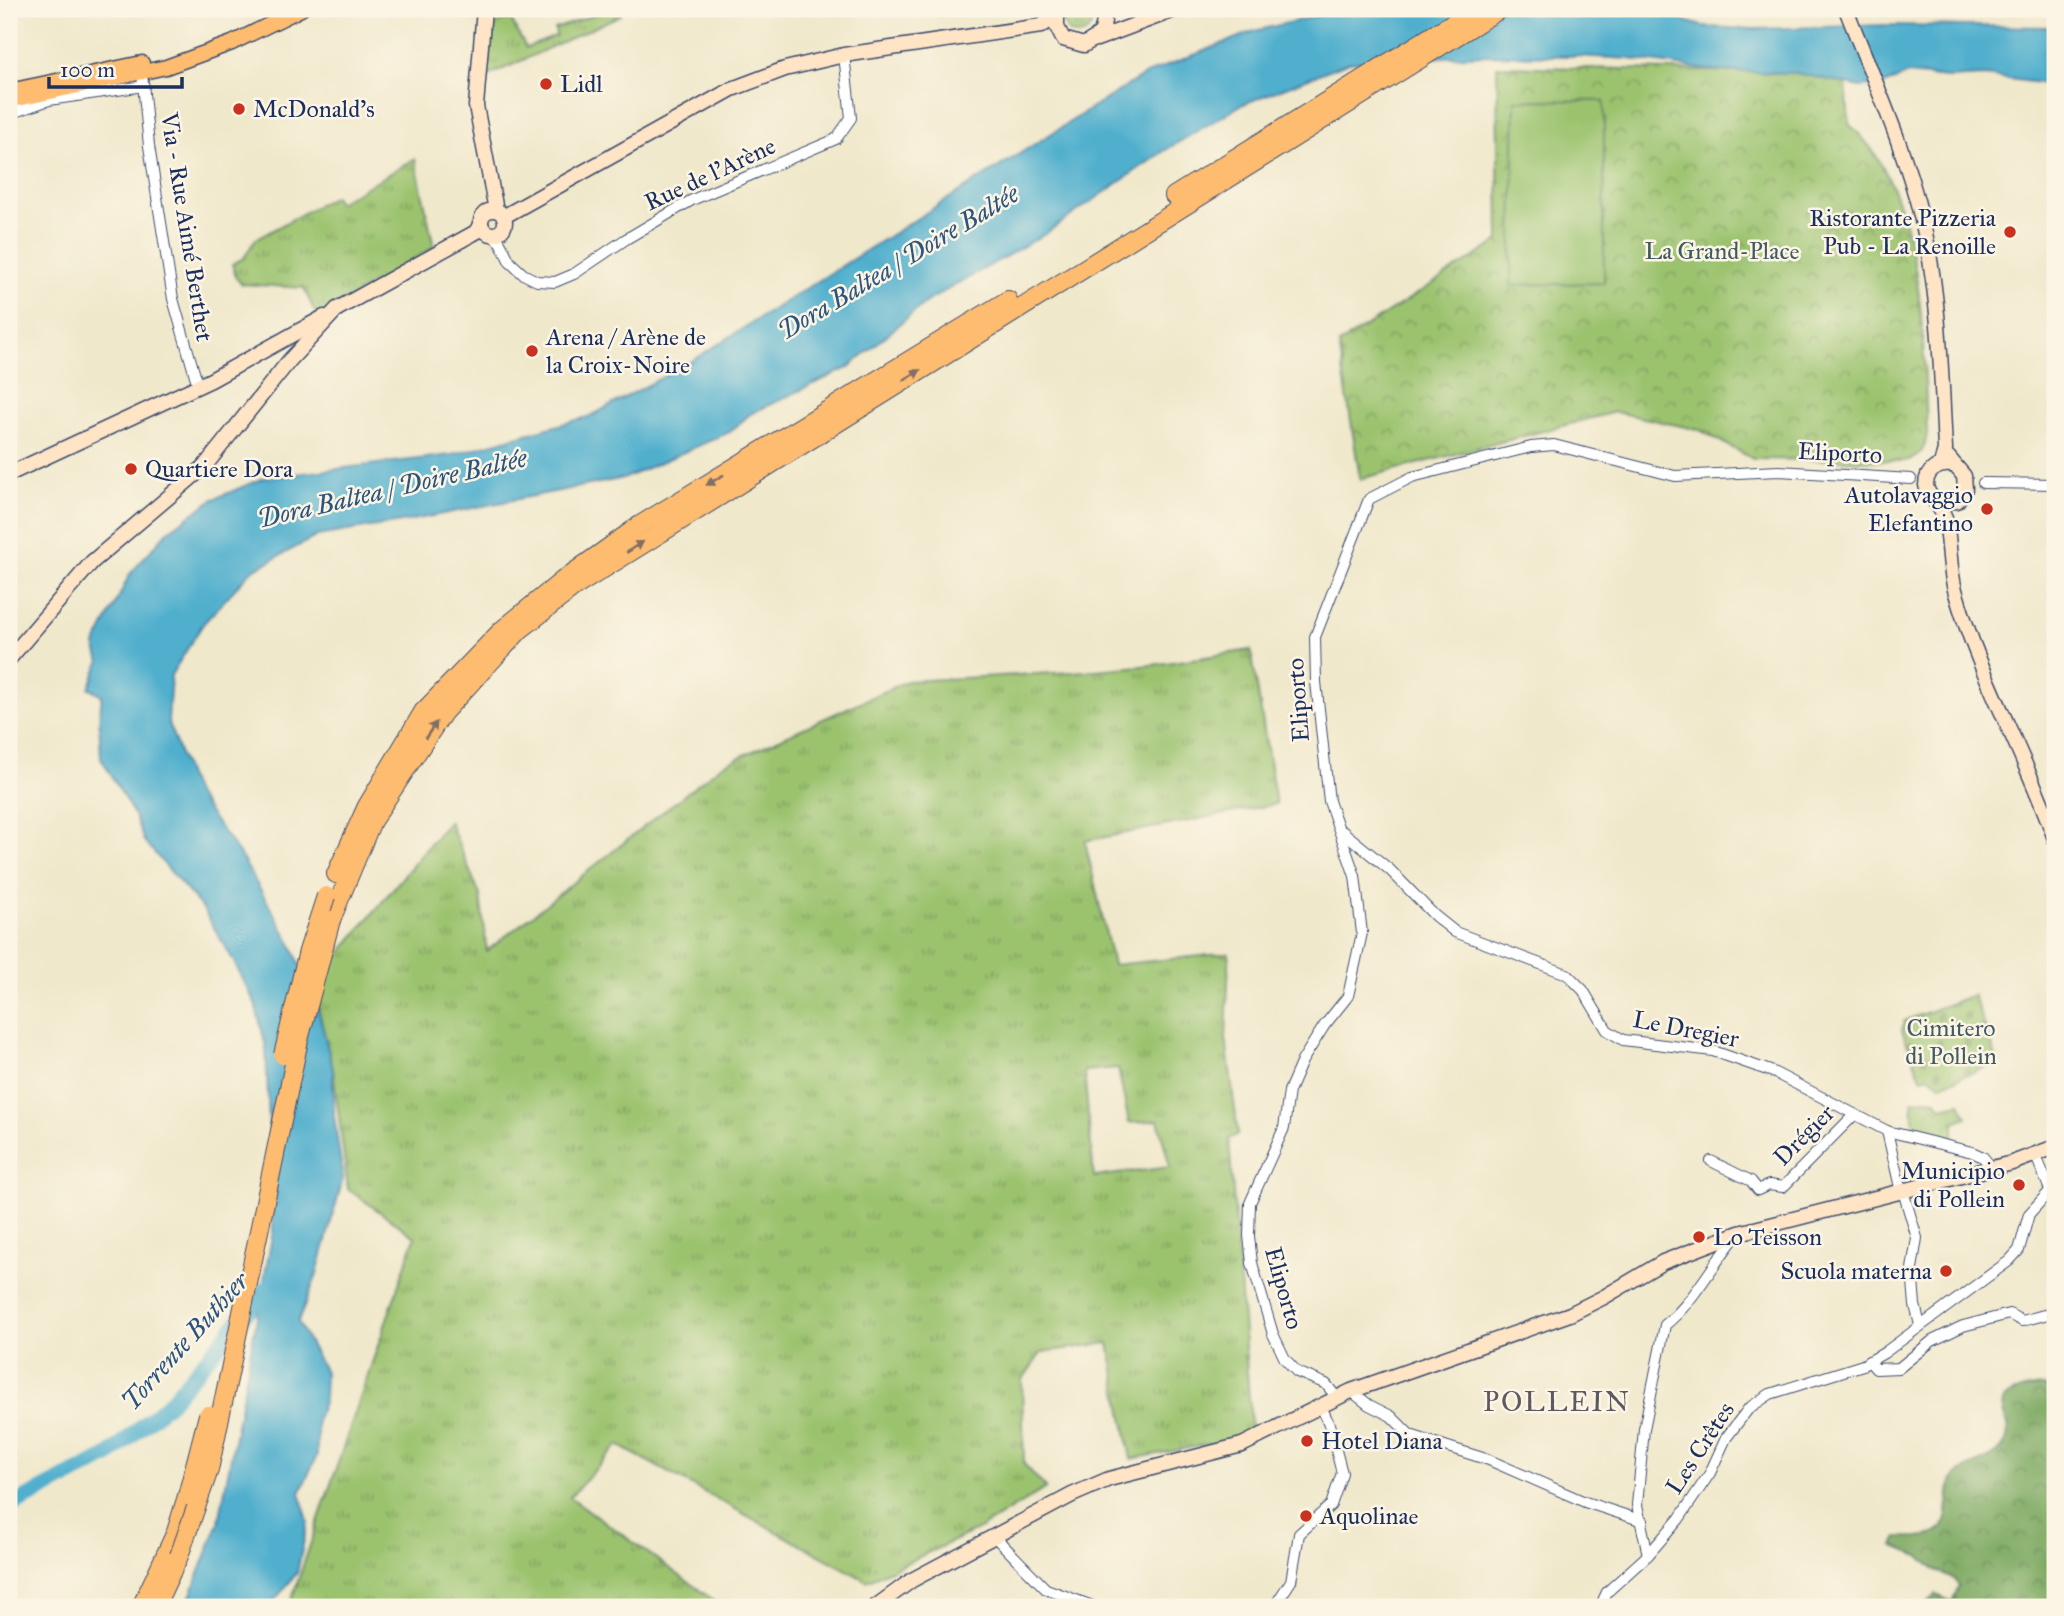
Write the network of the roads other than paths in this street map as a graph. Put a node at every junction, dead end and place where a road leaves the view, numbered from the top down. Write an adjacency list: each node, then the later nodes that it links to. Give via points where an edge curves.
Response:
1 (280, 9): 16 (main road, via 164,58)
2 (302, 9): 15 (main road)
3 (484, 9): 20 (street, via 476,106)
4 (1167, 9): 10 (street, via 1125,24 1111,22)
5 (1177, 9): 13 (street)
6 (1475, 9): 19 (highway)
7 (1500, 9): 19 (highway)
8 (1846, 9): 23 (street, via 1922,220)
9 (1058, 12): 11 (street); 12 (street)
10 (1102, 12): 13 (street, via 1103,28)
11 (1041, 26): 12 (street); 14 (street)
12 (1059, 33): 13 (street, via 1076,45)
13 (1097, 38)
14 (844, 55): 20 (street, via 785,69 732,89); 20 (street, Rue de l'Arène, via 851,118 836,139 692,200 574,274 555,282 523,274 510,262)
15 (143, 80): 17 (main road); 18 (street, via 49,100); 22 (street, Via - Rue Aimé Berthet, via 173,299)
16 (9, 91)
17 (9, 101)
18 (9, 114)
19 (1235, 165): 51 (highway, one-way to 51, bridge, via 640,525 502,630 423,712 367,806 326,896 292,1017 206,1427 176,1532); 52 (highway, one-way to 19, bridge, via 209,1471 299,1040 331,920 372,821 443,713 520,630 576,586)
20 (494, 222): 21 (street)
21 (337, 309): 22 (street); 29 (street, via 204,467 92,562)
22 (198, 386): 24 (street)
23 (1947, 465): 25 (street); 26 (street)
24 (9, 474)
25 (1964, 482): 27 (street); 28 (street, via 1960,498)
26 (1928, 483): 28 (street); 30 (street, Eliporto, via 1779,471 1675,476 1554,445 1412,477 1384,489 1369,499 1315,637 1329,801)
27 (2055, 484)
28 (1944, 503): 31 (street, via 1948,555 1966,623)
29 (9, 659)
30 (1342, 831): 32 (street, Le Dregier, via 1391,870 1455,932 1567,974 1583,990 1607,1030 1623,1040 1684,1045 1725,1055 1773,1072); 46 (street, Eliporto, via 1355,876 1362,933 1356,963 1348,996 1324,1026 1289,1091 1284,1128 1251,1203 1249,1236 1252,1263 1285,1359 1297,1372 1326,1384)
31 (2055, 839)
32 (1854, 1115): 33 (street, Le Dregier); 36 (street, Drégier, via 1783,1186 1758,1189)
33 (1887, 1131): 37 (street, Le Dregier, via 1972,1152); 38 (street)
34 (2055, 1147): 35 (street)
35 (2036, 1156): 37 (street); 39 (street)
36 (1711, 1161)
37 (1992, 1168): 38 (street)
38 (1902, 1192): 41 (street); 43 (street, via 1917,1238 1912,1269)
39 (2049, 1192): 40 (street); 43 (street, Les Crêtes, via 2029,1214 2019,1250 2009,1261)
40 (2055, 1202)
41 (1739, 1233): 45 (street, via 1663,1262 1570,1314); 48 (street, via 1679,1314 1665,1325 1644,1429 1637,1505)
42 (2055, 1312): 44 (street, Les Crêtes, via 2021,1321 2009,1314 1947,1331 1899,1368 1876,1369)
43 (1920, 1325): 44 (street, Les Crêtes)
44 (1870, 1362): 50 (street, Les Crêtes, via 1770,1394 1749,1408 1679,1519)
45 (1351, 1391): 46 (street); 48 (street, via 1410,1434)
46 (1336, 1398): 47 (street)
47 (1321, 1406): 49 (street, via 1242,1445 1109,1479); 55 (street, via 1342,1473 1331,1505 1299,1534 1291,1581)
48 (1643, 1521): 50 (street)
49 (995, 1537): 53 (street, via 912,1580); 54 (street, via 1046,1589)
50 (1648, 1555): 56 (street, Les Crêtes, via 1607,1592)
51 (141, 1607)
52 (155, 1607)
53 (876, 1607)
54 (1095, 1607)
55 (1274, 1607)
56 (1600, 1607)

